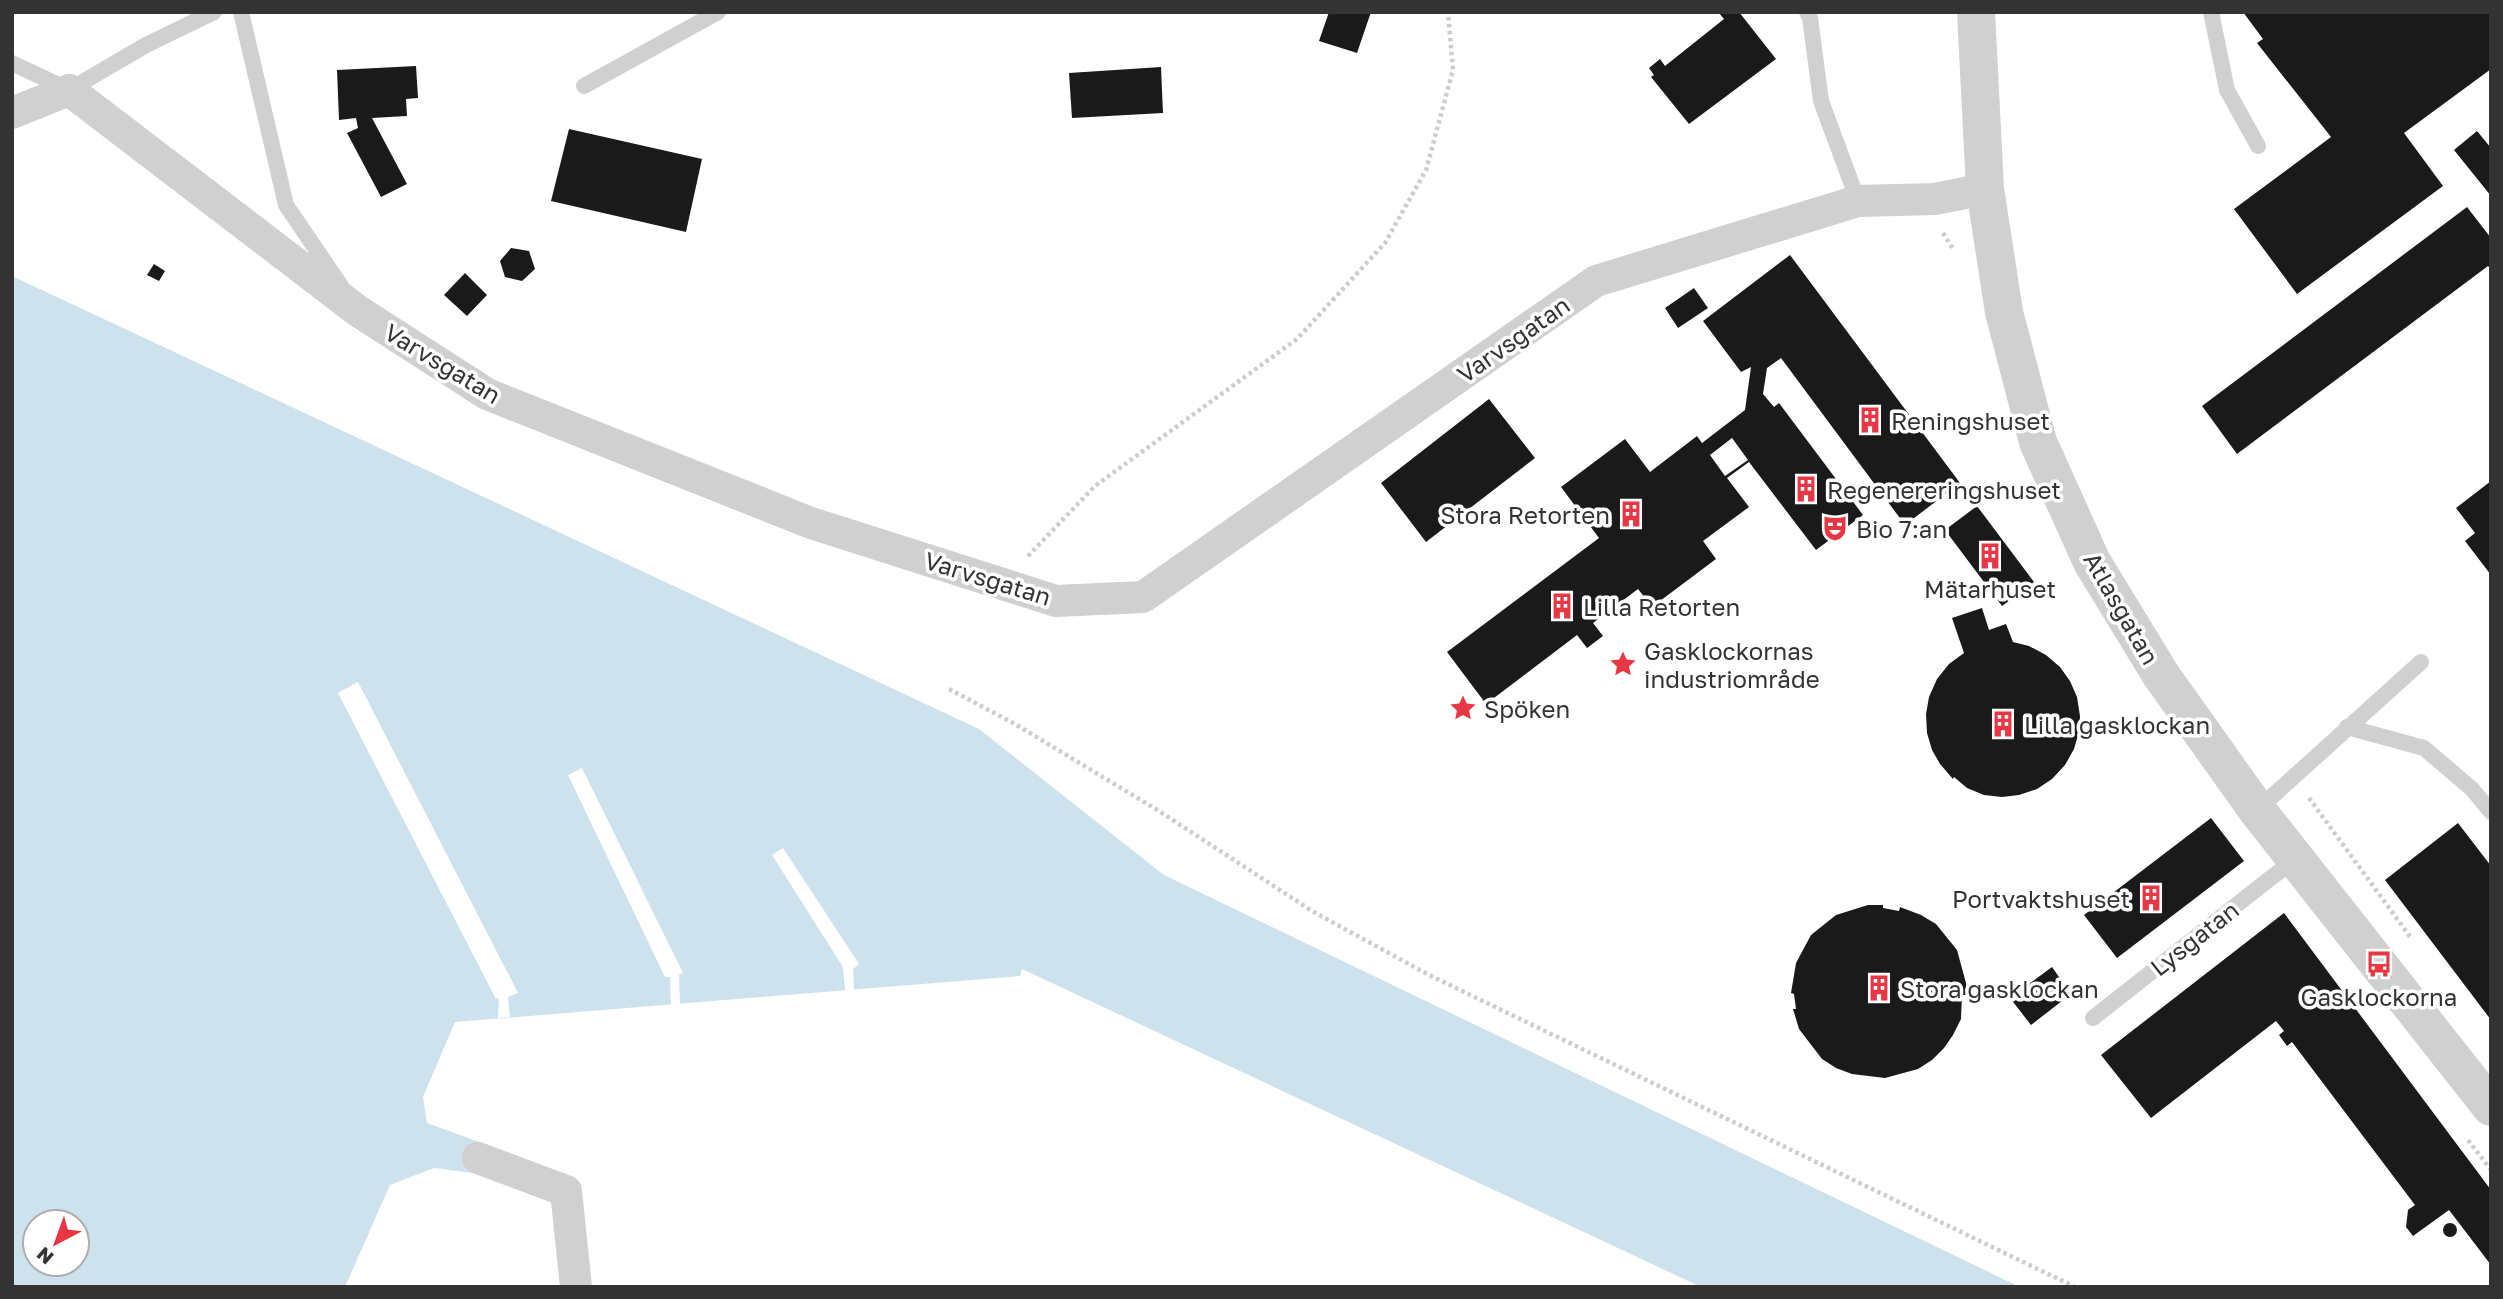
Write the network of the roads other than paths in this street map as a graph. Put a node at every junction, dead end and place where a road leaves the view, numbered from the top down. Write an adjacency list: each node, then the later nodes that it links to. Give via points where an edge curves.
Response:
1 (214, 12): 9 (lane)
2 (241, 12): 14 (lane, via 286,205)
3 (718, 12): 8 (lane)
4 (1807, 12): 13 (lane, via 1821,101)
5 (1976, 12): 12 (street, Atlasgatan)
6 (2211, 12): 11 (lane, via 2227,90)
7 (12, 63): 9 (lane)
8 (584, 86)
9 (69, 90): 10 (street); 14 (street, Varvsgatan)
10 (12, 113)
11 (2258, 146)
12 (1985, 189): 13 (street, Varvsgatan, via 1935,199); 17 (street, Atlasgatan, via 2004,312 2038,442 2092,562 2161,675)
13 (1858, 201): 14 (street, Varvsgatan, via 1596,281 1143,597 1056,601 811,523 487,394)
14 (358, 311)
15 (2421, 662): 16 (lane)
16 (2347, 727): 17 (lane); 18 (lane, via 2424,748 2472,789)
17 (2257, 810): 19 (street, Atlasgatan)
18 (2491, 812)
19 (2297, 859): 20 (lane, Lysgatan); 21 (street, Atlasgatan)
20 (2092, 1018)
21 (2491, 1107)
22 (478, 1158): 23 (street, via 566,1191)
23 (576, 1287)

